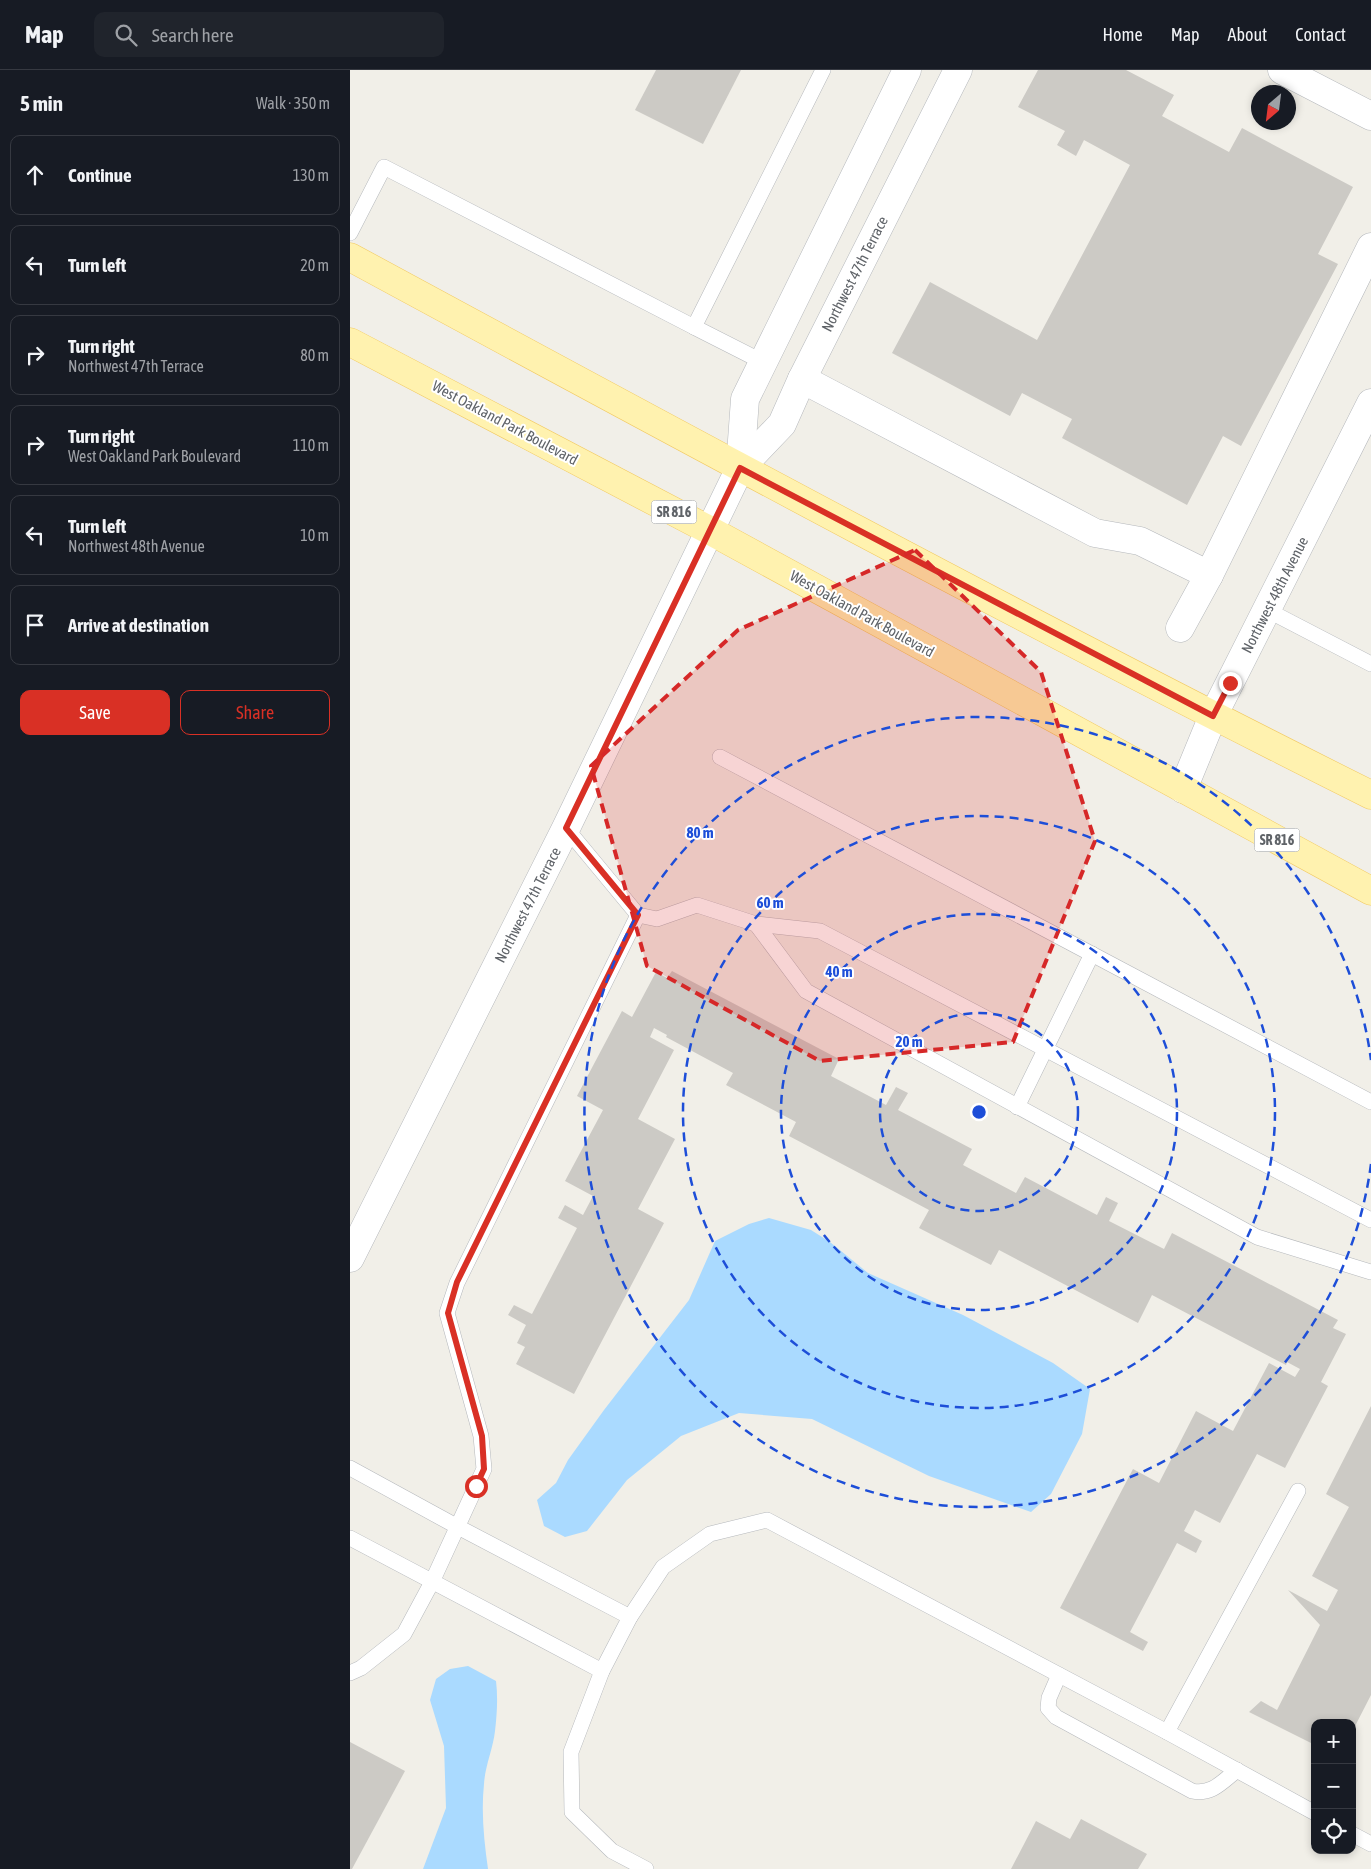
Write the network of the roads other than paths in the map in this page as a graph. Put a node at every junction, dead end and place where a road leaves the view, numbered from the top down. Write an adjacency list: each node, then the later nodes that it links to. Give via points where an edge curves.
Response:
1 (823, 70): 9 (lane)
2 (907, 70): 11 (street, Northwest 47th Terrace)
3 (958, 70): 12 (street, Northwest 47th Terrace)
4 (1282, 70): 5 (street)
5 (1371, 116)
6 (350, 234): 9 (lane, via 384,167)
7 (1371, 247): 16 (street)
8 (350, 257): 14 (main road)
9 (694, 327): 11 (lane)
10 (350, 342): 15 (main road, West Oakland Park Boulevard / SR 816)
11 (764, 362): 14 (street, Northwest 47th Terrace, via 745,399)
12 (802, 379): 14 (street, Northwest 47th Terrace, via 782,424); 16 (street, via 1095,533 1140,541)
13 (1371, 403): 17 (street, Northwest 48th Avenue)
14 (740, 468): 15 (street, Northwest 47th Terrace); 20 (main road)
15 (709, 530): 22 (main road, West Oakland Park Boulevard / SR 816); 24 (street, Northwest 47th Terrace)
16 (1209, 575): 18 (street)
17 (1267, 610): 19 (lane); 20 (street, Northwest 48th Avenue)
18 (1180, 628)
19 (1371, 664)
20 (1213, 716): 22 (street, Northwest 48th Avenue); 23 (main road)
21 (720, 757): 28 (lane)
22 (1183, 789): 25 (main road, West Oakland Park Boulevard / SR 816)
23 (1371, 795)
24 (566, 828): 26 (lane); 33 (street, Northwest 47th Terrace)
25 (1371, 891)
26 (638, 915): 27 (lane, via 657,919 697,905); 37 (lane, via 457,1282 448,1313 482,1436 484,1469)
27 (756, 924): 29 (lane, via 820,931); 31 (lane, via 806,991)
28 (1092, 954): 29 (lane); 30 (lane)
29 (1045, 1049): 31 (lane); 32 (lane)
30 (1371, 1102)
31 (1017, 1107): 34 (lane, via 1257,1237)
32 (1371, 1220)
33 (350, 1258)
34 (1371, 1272)
35 (350, 1468): 37 (lane)
36 (1298, 1491): 44 (lane)
37 (458, 1527): 39 (lane); 40 (lane)
38 (350, 1538): 39 (lane)
39 (432, 1582): 41 (lane); 42 (lane, via 404,1634)
40 (630, 1617): 41 (lane); 43 (lane, via 663,1567 710,1534 767,1520)
41 (602, 1671): 49 (lane, via 571,1752 572,1812 612,1851)
42 (350, 1673)
43 (1058, 1675): 44 (lane); 45 (lane, via 1048,1708 1056,1717 1192,1791 1203,1793 1214,1788)
44 (1167, 1732): 45 (lane)
45 (1237, 1770): 46 (lane)
46 (1311, 1811)
47 (1356, 1836): 48 (lane)
48 (1371, 1844)
49 (646, 1869)

